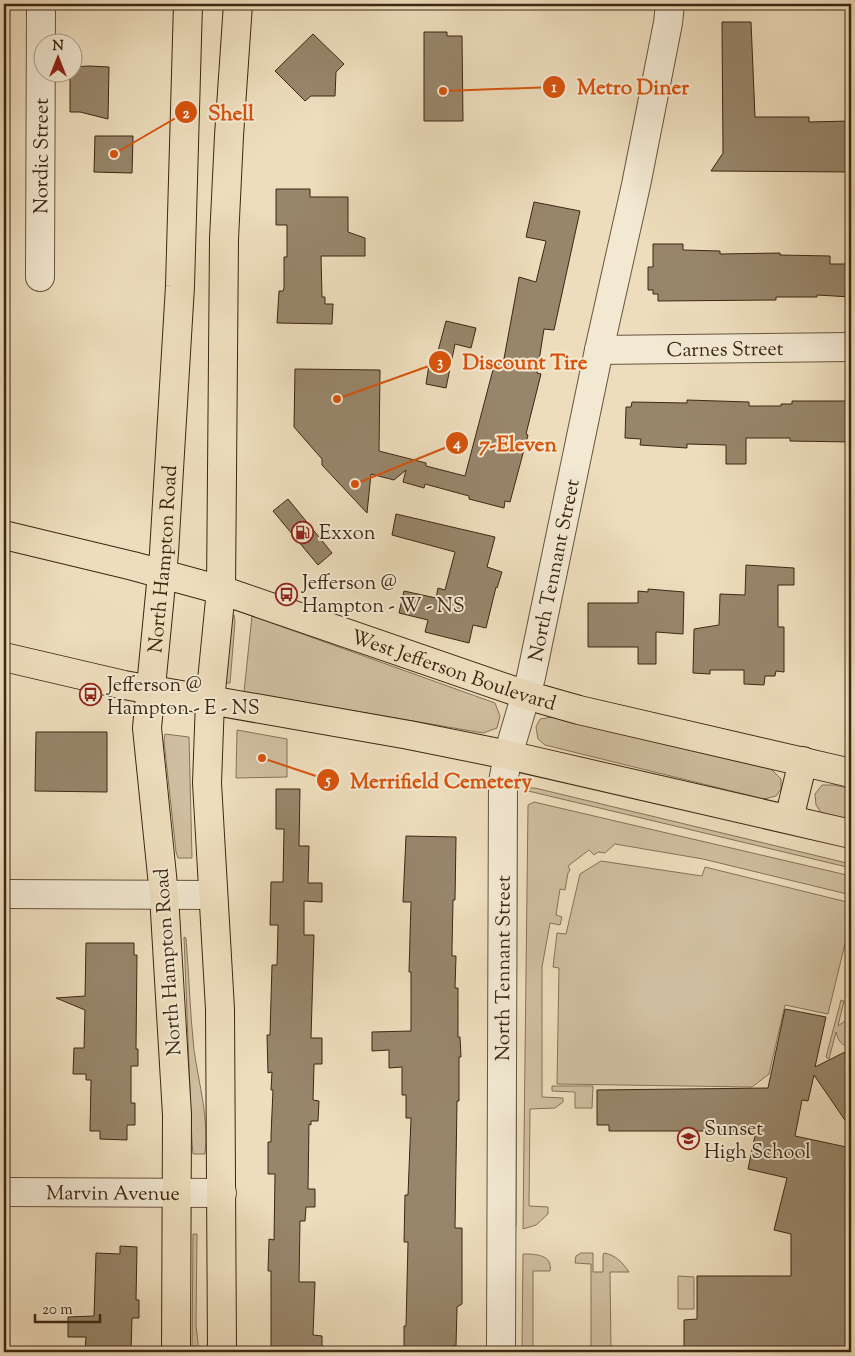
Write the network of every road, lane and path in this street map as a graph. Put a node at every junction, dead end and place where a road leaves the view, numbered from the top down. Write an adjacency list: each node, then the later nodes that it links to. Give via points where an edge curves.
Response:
1 (41, 4): 5 (street, Nordic Street)
2 (188, 4): 9 (main road, North Hampton Road, via 180,286)
3 (238, 4): 10 (main road, via 224,239)
4 (670, 4): 7 (street, North Tennant Street, via 636,184)
5 (40, 278)
6 (851, 347): 7 (street, Carnes Street)
7 (599, 350): 13 (street, North Tennant Street)
8 (4, 535): 9 (main road, West Jefferson Boulevard)
9 (161, 574): 10 (main road, West Jefferson Boulevard); 12 (main road, North Hampton Road)
10 (221, 590): 13 (main road, West Jefferson Boulevard); 14 (main road)
11 (4, 657): 12 (main road)
12 (150, 689): 14 (main road); 21 (main road, North Hampton Road, via 148,728)
13 (526, 695): 15 (street, North Tennant Street); 16 (main road, West Jefferson Boulevard)
14 (210, 701): 15 (main road); 22 (main road, via 207,783)
15 (508, 755): 18 (main road); 28 (street, North Tennant Street, via 502,782)
16 (803, 761): 17 (main road, West Jefferson Boulevard); 18 (main road)
17 (851, 773)
18 (789, 819): 19 (main road)
19 (851, 834)
20 (4, 894): 21 (street)
21 (164, 895): 22 (street); 24 (main road, North Hampton Road, via 177,1115)
22 (212, 895): 25 (main road, via 220,1009)
23 (4, 1192): 24 (street, Marvin Avenue)
24 (176, 1192): 25 (street, Marvin Avenue); 26 (main road, North Hampton Road)
25 (222, 1193): 27 (main road)
26 (176, 1352)
27 (222, 1352)
28 (501, 1352)

